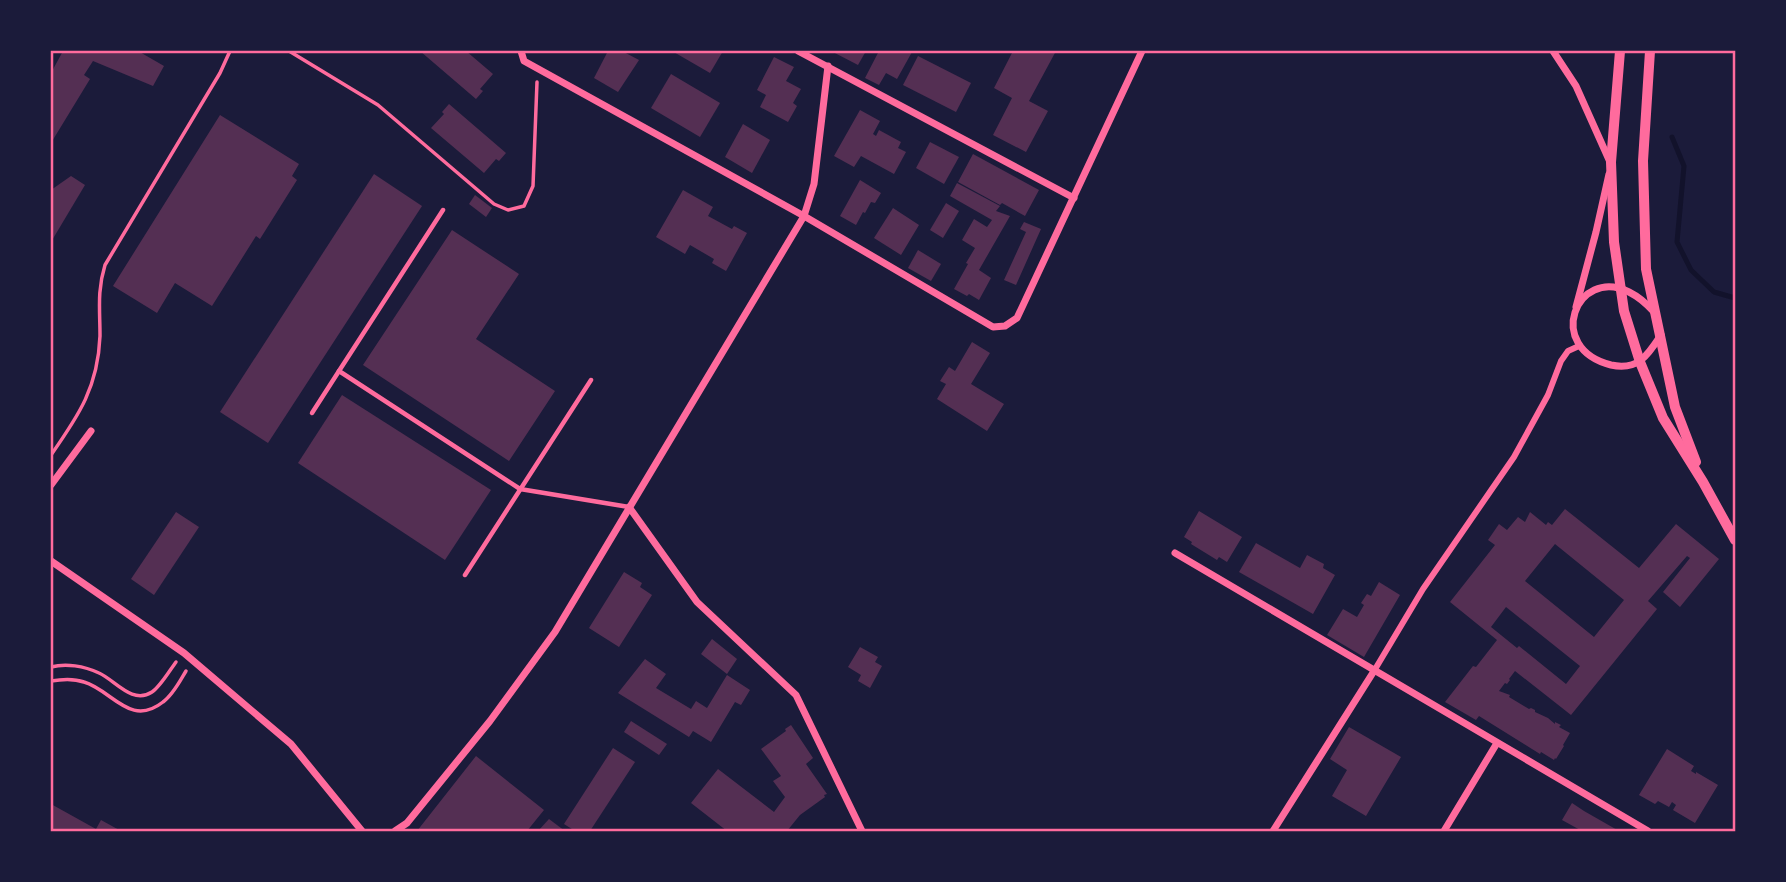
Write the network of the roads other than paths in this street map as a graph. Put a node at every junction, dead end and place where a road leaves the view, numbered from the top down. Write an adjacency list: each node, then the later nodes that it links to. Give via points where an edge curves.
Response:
1 (521, 51): 11 (street, via 524,61 537,69)
2 (798, 51): 7 (street)
3 (1142, 51): 9 (street)
4 (1553, 51): 8 (street, via 1576,86)
5 (1619, 51): 8 (street)
6 (1650, 51): 14 (street, via 1644,217 1646,269)
7 (828, 66): 9 (street); 11 (street, via 814,184)
8 (1611, 162): 12 (street); 13 (street)
9 (1074, 198): 11 (street, via 1017,318 993,327)
10 (443, 210): 18 (lane)
11 (804, 216): 25 (street)
12 (1621, 288): 13 (street, via 1598,289); 14 (street); 17 (street)
13 (1576, 307): 16 (street, via 1574,334)
14 (1655, 312): 15 (street)
15 (1661, 335): 17 (street); 22 (street, via 1675,407)
16 (1579, 346): 17 (street, via 1588,356 1615,366); 30 (street, via 1568,351 1561,362 1514,457 1423,589)
17 (1640, 362): 22 (street, via 1663,418)
18 (339, 371): 20 (lane); 24 (lane)
19 (591, 380): 24 (lane)
20 (312, 413)
21 (90, 431): 23 (street)
22 (1703, 482): 26 (street)
23 (51, 485)
24 (520, 488): 25 (lane); 29 (lane)
25 (629, 507): 33 (street, via 555,632 490,721 407,823); 34 (street, via 697,602 796,695)
26 (1735, 540)
27 (1175, 553): 30 (street)
28 (51, 561): 32 (street, via 184,653 291,744)
29 (465, 575)
30 (1374, 671): 31 (street); 35 (street)
31 (1497, 743): 36 (street); 37 (street)
32 (362, 831)
33 (395, 831)
34 (862, 831)
35 (1273, 831)
36 (1444, 831)
37 (1648, 831)

